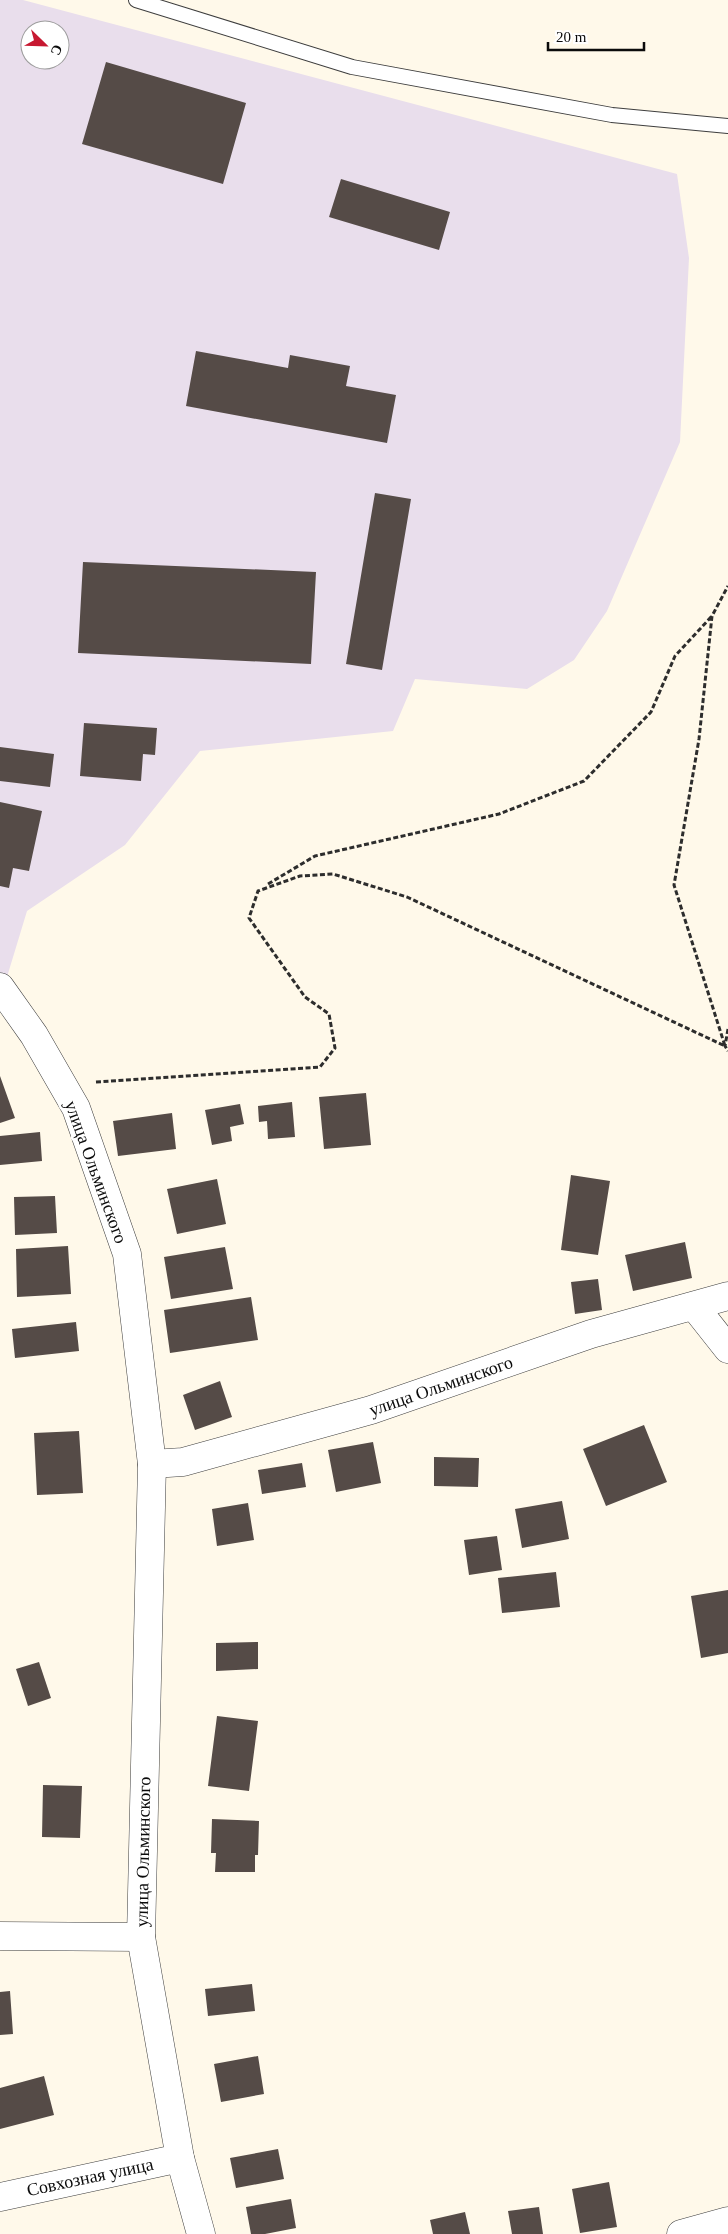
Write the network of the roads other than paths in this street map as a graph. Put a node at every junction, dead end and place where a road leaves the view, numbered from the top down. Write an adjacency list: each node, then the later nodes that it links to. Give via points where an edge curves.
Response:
1 (136, 0): 2 (lane, via 352,67 612,115)
2 (728, 126)
3 (0, 987): 7 (street, улица Ольминского, via 34,1035 76,1108 127,1254)
4 (728, 1296): 5 (street, улица Ольминского)
5 (694, 1306): 6 (street); 7 (street, улица Ольминского, via 591,1334 371,1410 183,1462)
6 (728, 1349)
7 (152, 1464): 9 (street, улица Ольминского)
8 (0, 1936): 9 (street)
9 (141, 1937): 10 (street, улица Ольминского)
10 (180, 2158): 11 (street, Совхозная улица); 13 (street, улица Ольминского)
11 (0, 2197)
12 (728, 2220): 14 (street)
13 (201, 2234)
14 (681, 2234)

